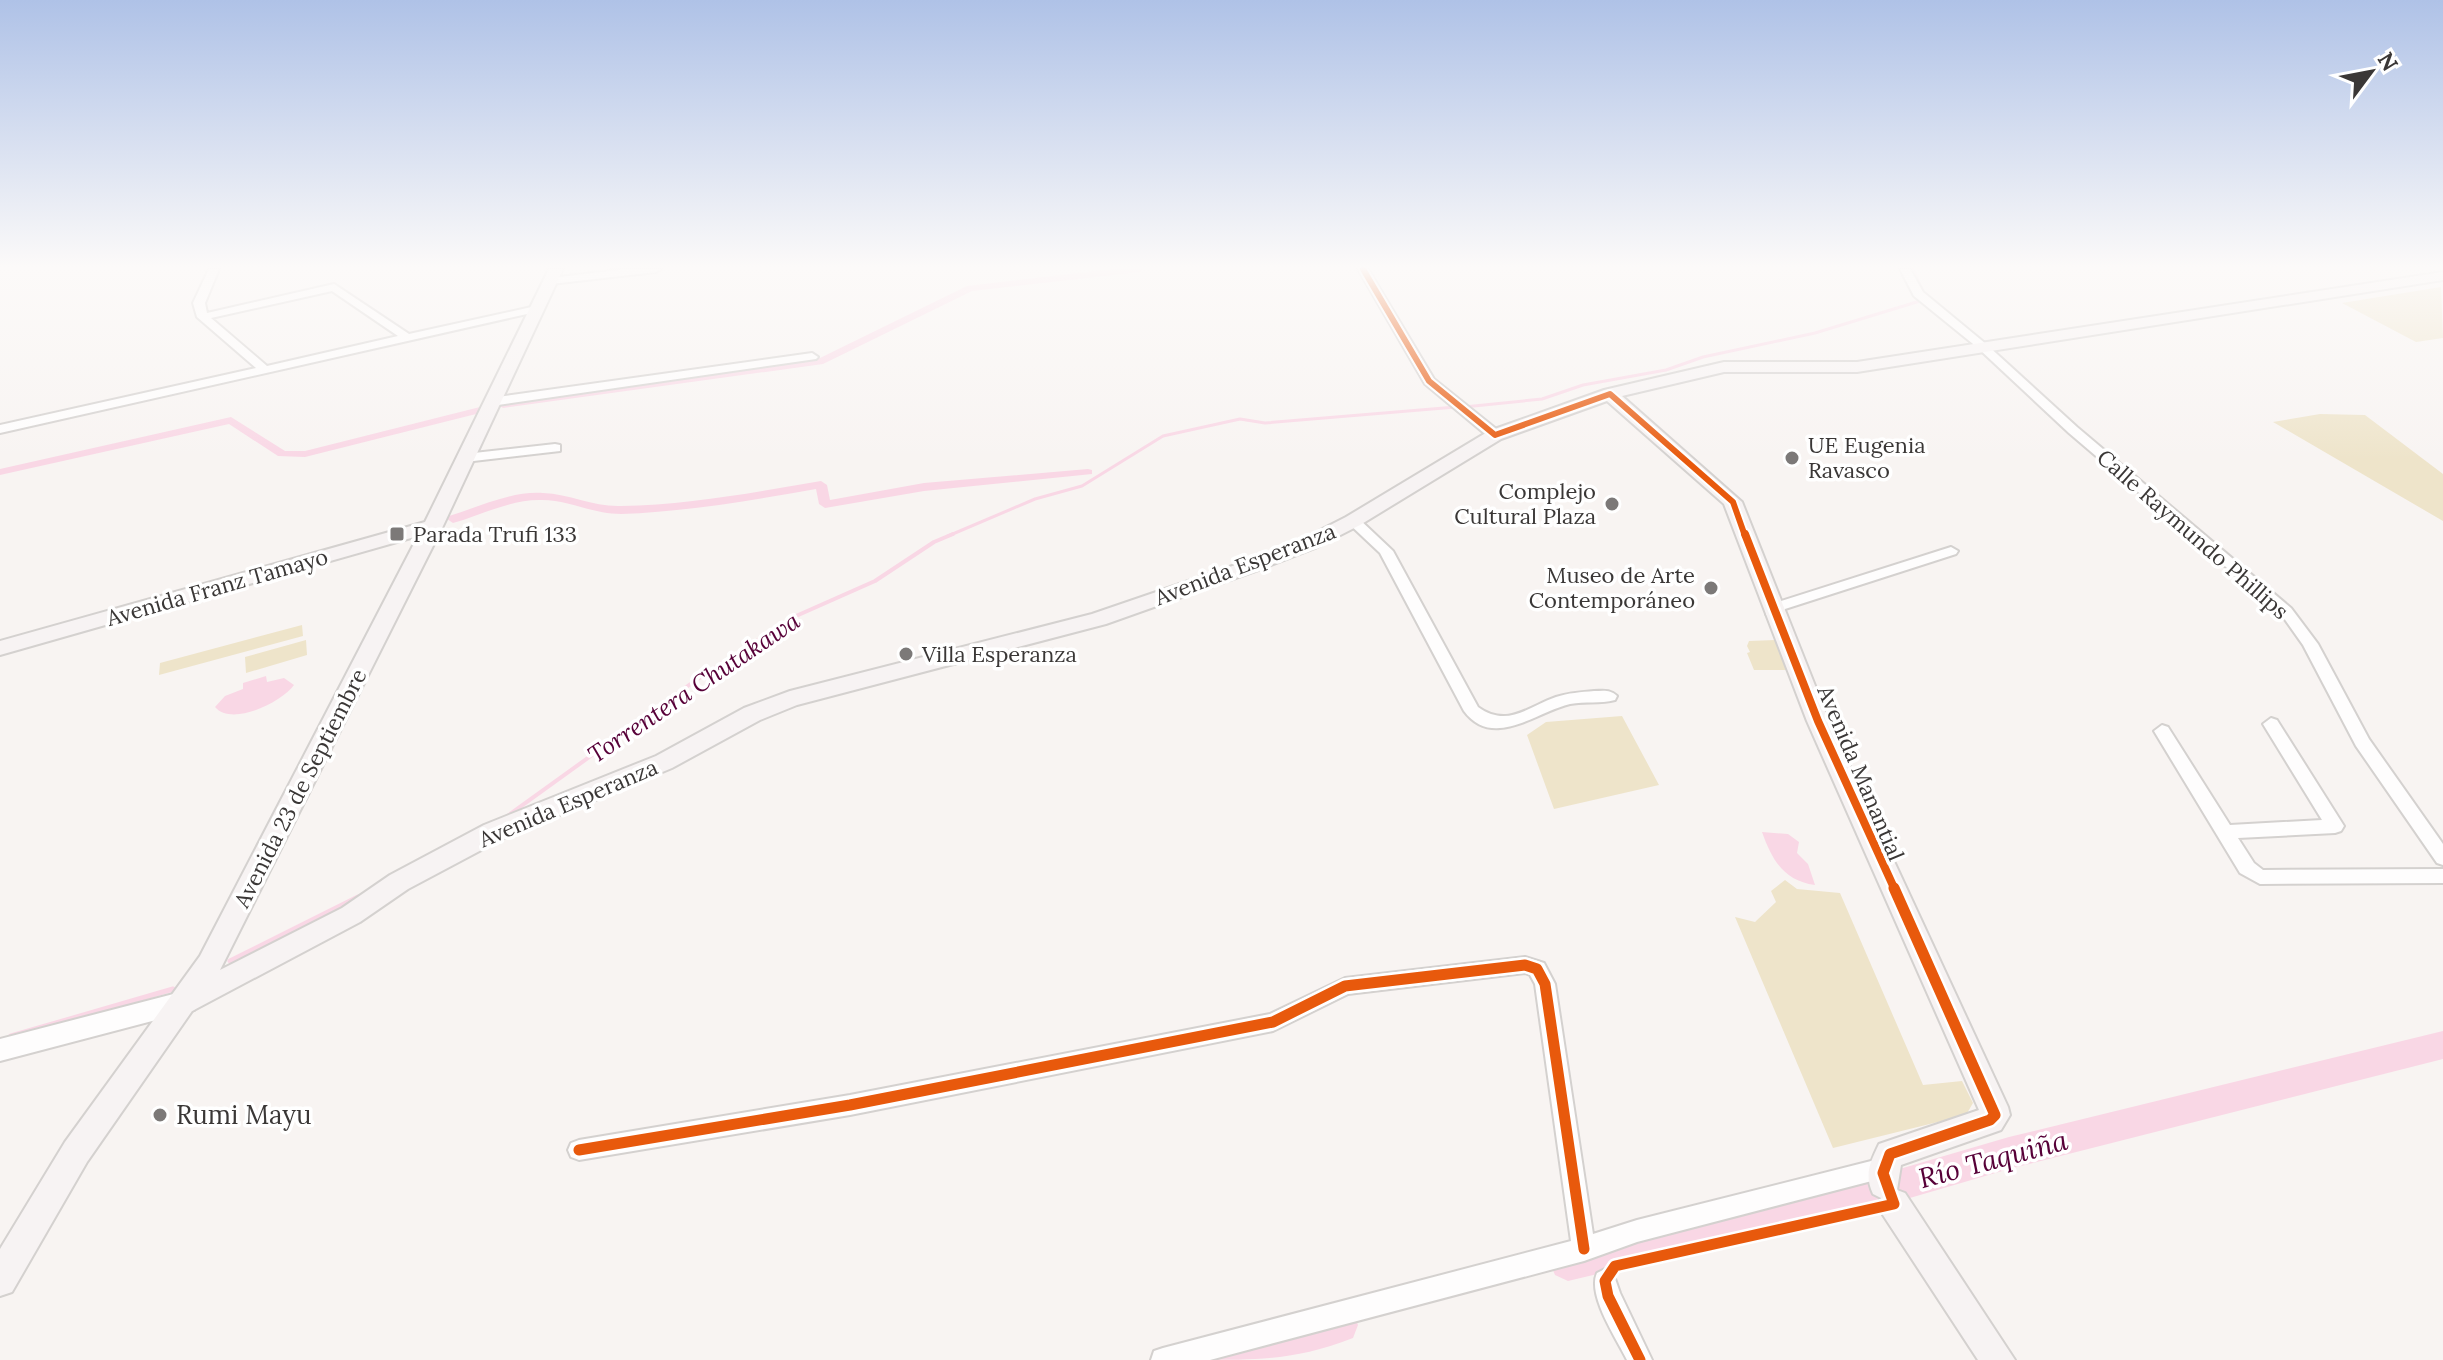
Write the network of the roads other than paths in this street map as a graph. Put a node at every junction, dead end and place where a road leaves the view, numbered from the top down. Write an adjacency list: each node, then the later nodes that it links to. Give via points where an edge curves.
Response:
1 (221, 332): 11 (street)
2 (399, 332): 8 (street)
3 (427, 332): 8 (street)
4 (525, 332): 13 (main road, Avenida 23 de Septiembre)
5 (1400, 332): 15 (street, via 1429,381)
6 (1965, 332): 9 (street, Calle Raymundo Phillips)
7 (2071, 332): 9 (main road, Avenida Esperanza)
8 (406, 337): 11 (street)
9 (1982, 346): 12 (main road, Avenida Esperanza, via 1846,368 1724,367); 27 (street, Calle Raymundo Phillips, via 2286,611 2310,644 2362,742)
10 (812, 357): 13 (street)
11 (263, 368): 14 (street)
12 (1610, 394): 15 (main road, Avenida Esperanza); 21 (main road, Avenida Manantial, via 1733,502)
13 (491, 402): 17 (main road, Avenida 23 de Septiembre)
14 (0, 429)
15 (1495, 435): 18 (main road, Avenida Esperanza)
16 (555, 448): 17 (street)
17 (465, 458): 19 (main road, Avenida 23 de Septiembre)
18 (1353, 521): 23 (street, via 1386,551 1480,719 1527,720 1561,701); 29 (main road, Avenida Esperanza, via 1308,544 1099,619 790,699 752,714 664,762 493,832 399,882 351,915)
19 (433, 526): 22 (main road, Avenida Franz Tamayo); 29 (main road, Avenida 23 de Septiembre)
20 (1951, 551): 21 (street, via 1780,606)
21 (1774, 614): 32 (main road, Avenida Manantial, via 1995,1115 1890,1154)
22 (0, 648)
23 (1609, 696)
24 (2271, 724): 26 (street, via 2335,826)
25 (2162, 731): 26 (street)
26 (2223, 832): 28 (street, via 2247,868 2260,877)
27 (2443, 858)
28 (2443, 876)
29 (197, 985): 30 (street); 34 (main road, Avenida 23 de Septiembre, via 76,1152)
30 (0, 1050)
31 (579, 1150): 33 (street, via 865,1103 1273,1022 1345,986 1525,965 1537,969 1545,984)
32 (1888, 1189): 33 (street, via 1637,1231); 38 (main road)
33 (1584, 1249): 36 (street)
34 (0, 1280)
35 (1605, 1281): 37 (street)
36 (1163, 1360)
37 (1640, 1360)
38 (1998, 1360)

